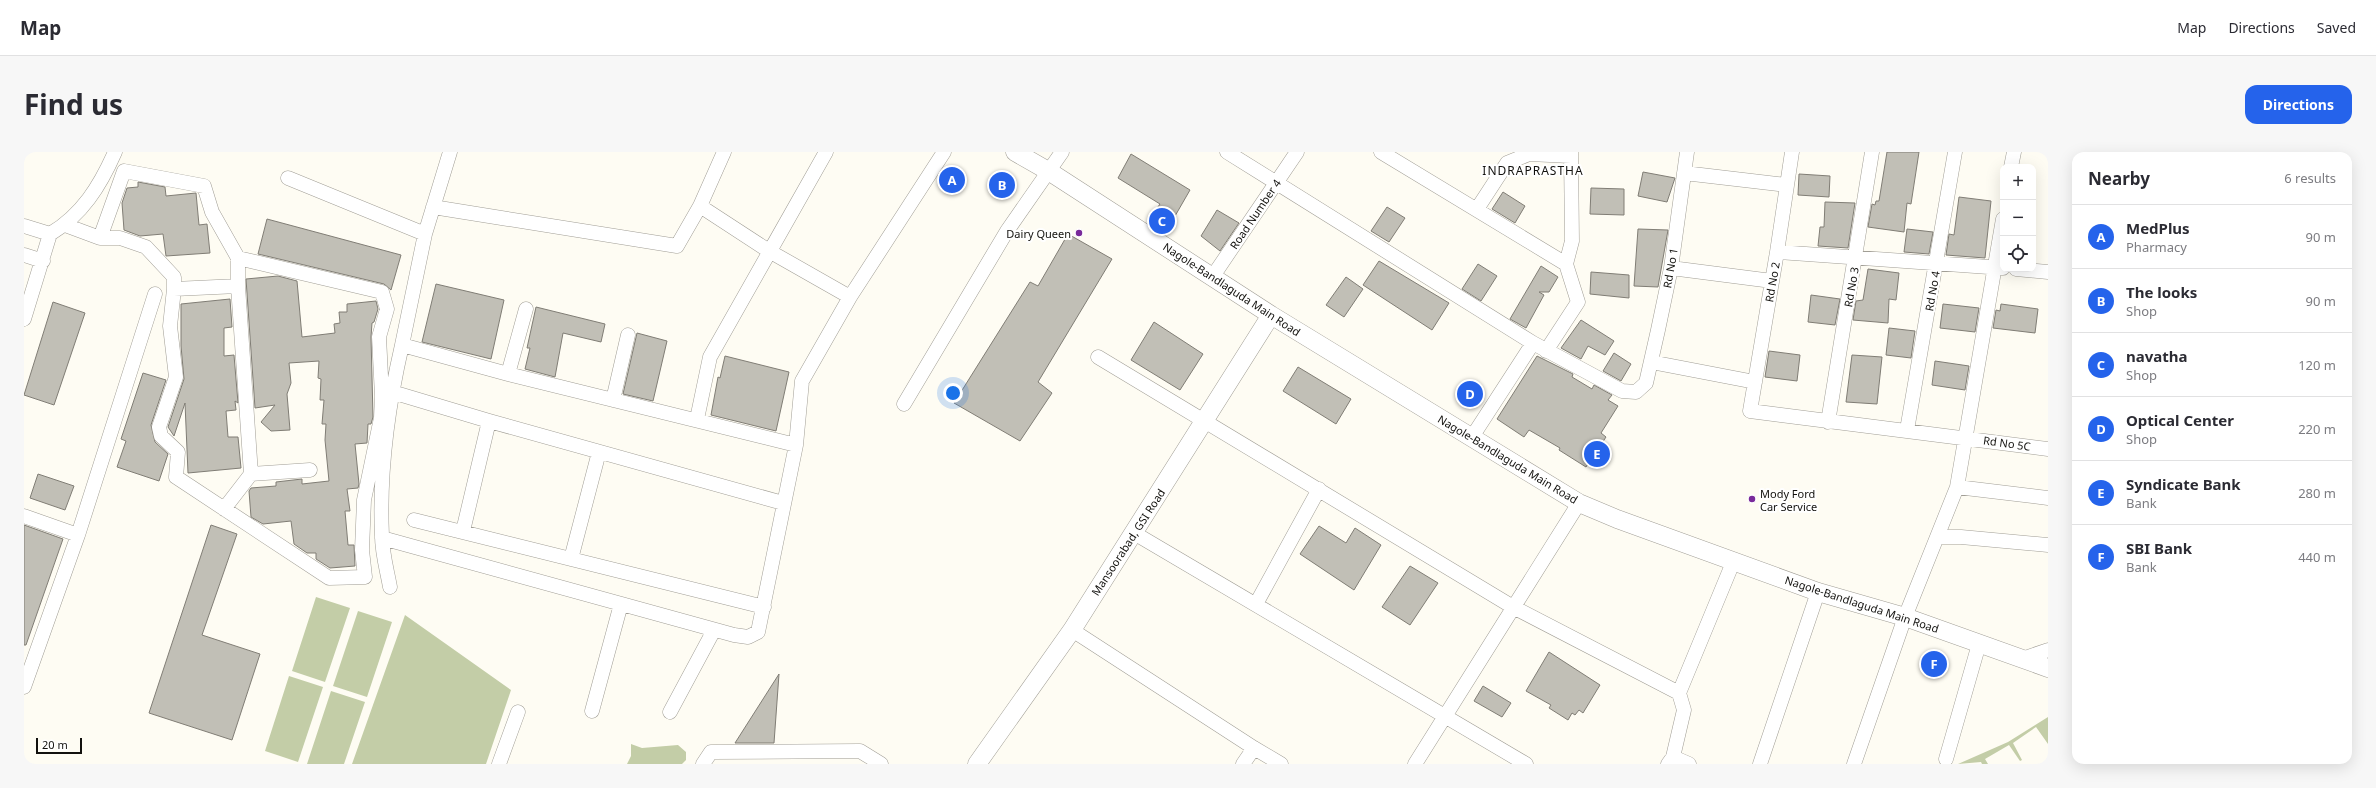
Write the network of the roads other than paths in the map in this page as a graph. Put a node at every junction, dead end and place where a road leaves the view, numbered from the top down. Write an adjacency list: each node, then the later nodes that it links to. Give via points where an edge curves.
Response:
1 (115, 152): 27 (street, via 83,209)
2 (450, 152): 25 (street)
3 (722, 152): 24 (street)
4 (826, 152): 33 (street)
5 (944, 152): 50 (street)
6 (1015, 152): 19 (street, Nagole-Bandlaguda Main Road)
7 (1062, 152): 19 (street)
8 (1227, 152): 22 (street)
9 (1297, 152): 22 (street, Road Number 4)
10 (1381, 152): 17 (street)
11 (1688, 152): 20 (street, Rd No 1)
12 (1792, 152): 23 (street, Rd No 2)
13 (1872, 152): 37 (street, Rd No 3)
14 (1955, 152): 39 (street, Rd No 4)
15 (2014, 152): 18 (street)
16 (1571, 154): 26 (street, via 1529,154 1507,164); 40 (street, via 1572,241)
17 (1402, 158): 26 (street)
18 (2012, 164)
19 (1050, 172): 45 (street, Nagole-Bandlaguda Main Road); 64 (street, via 1006,231)
20 (1684, 173): 23 (street); 42 (street, Rd No 1)
21 (288, 178): 30 (street)
22 (1275, 184): 45 (street, Road Number 4); 55 (street)
23 (1787, 185): 34 (street, Rd No 2)
24 (700, 206): 25 (street, via 677,246); 33 (street)
25 (432, 207): 30 (street)
26 (1477, 209): 40 (street)
27 (65, 225): 29 (street); 32 (street)
28 (24, 226): 29 (street)
29 (50, 234): 38 (street)
30 (425, 234): 56 (street)
31 (2002, 236): 41 (street)
32 (100, 238): 36 (street, via 124,171 204,186 212,212); 48 (street, via 120,238 146,247 174,277)
33 (769, 251): 50 (street); 66 (street, via 710,357)
34 (1777, 252): 37 (street); 46 (street, Rd No 2)
35 (24, 255): 38 (street)
36 (238, 258): 47 (street); 83 (street, via 382,292 387,310 379,337 381,418 364,500 362,550 365,577 329,578)
37 (1856, 258): 39 (street); 69 (street, Rd No 3)
38 (42, 261): 53 (street)
39 (1937, 263): 41 (street); 70 (street, Rd No 4)
40 (1566, 264): 57 (street, via 1578,302)
41 (1999, 267): 72 (street)
42 (1670, 268): 46 (street); 59 (street, Rd No 1)
43 (2036, 271): 44 (street)
44 (2048, 272)
45 (1213, 276): 52 (street, Nagole-Bandlaguda Main Road)
46 (1772, 281): 61 (street, Rd No 2)
47 (238, 286): 48 (street); 77 (street)
48 (174, 289): 83 (street, via 170,326 176,377 159,427 161,436 178,452 176,477)
49 (155, 294): 88 (street)
50 (850, 297): 73 (street, via 802,381)
51 (526, 309): 60 (street)
52 (1270, 315): 67 (street, Mansoorabad, GSI Road); 71 (street, Nagole-Bandlaguda Main Road)
53 (24, 319)
54 (628, 335): 63 (street)
55 (1532, 343): 57 (street); 71 (street)
56 (402, 345): 60 (street); 62 (street)
57 (1546, 351): 59 (street, Rd No 1, via 1622,391 1636,392 1646,383)
58 (1098, 357): 67 (street)
59 (1651, 362): 61 (street)
60 (508, 374): 63 (street)
61 (1755, 382): 65 (street, Rd No 2)
62 (392, 392): 68 (street); 90 (street, via 382,503)
63 (613, 400): 66 (street)
64 (904, 404)
65 (1750, 411): 69 (street, Rd No 5C)
66 (697, 419): 73 (street)
67 (1206, 420): 79 (street); 87 (street, Mansoorabad, GSI Road)
68 (489, 421): 75 (street); 86 (street)
69 (1828, 422): 70 (street, Rd No 5C)
70 (1907, 430): 72 (street, Rd No 5C)
71 (1472, 437): 82 (street, Nagole-Bandlaguda Main Road)
72 (1966, 437): 74 (street, Rd No 5C); 78 (street)
73 (796, 445): 81 (street)
74 (2048, 449)
75 (599, 452): 81 (street); 92 (street)
76 (310, 470): 77 (street)
77 (252, 474): 83 (street)
78 (1957, 487): 80 (street); 89 (street)
79 (1319, 489): 97 (street); 99 (street)
80 (2048, 498)
81 (783, 503): 98 (street)
82 (1578, 503): 93 (street, Nagole-Bandlaguda Main Road); 99 (street)
83 (224, 509)
84 (24, 516): 88 (street)
85 (414, 520): 86 (street)
86 (463, 531): 92 (street)
87 (1134, 533): 97 (street); 102 (street, Mansoorabad, GSI Road)
88 (78, 535): 107 (street)
89 (1937, 537): 91 (street); 100 (street)
90 (382, 538): 94 (street); 96 (street)
91 (2048, 545)
92 (570, 559): 98 (street)
93 (1734, 560): 95 (street, Nagole-Bandlaguda Main Road); 108 (street)
94 (390, 587)
95 (1818, 592): 100 (street, Nagole-Bandlaguda Main Road); 129 (street)
96 (621, 604): 101 (street); 109 (street)
97 (1256, 604): 112 (street)
98 (764, 607): 101 (street, via 758,632 748,637)
99 (1513, 607): 108 (street); 112 (street)
100 (1905, 617): 103 (street, Nagole-Bandlaguda Main Road); 130 (street)
101 (714, 630): 111 (street)
102 (1072, 630): 113 (street); 123 (street, Mansoorabad, GSI Road)
103 (1979, 644): 105 (street, Nagole-Bandlaguda Main Road); 116 (street)
104 (2048, 650): 105 (street)
105 (2022, 659): 106 (street, Nagole-Bandlaguda Main Road)
106 (2048, 668)
107 (24, 687)
108 (1679, 693): 117 (street, via 1684,710)
109 (592, 711)
110 (518, 712): 118 (street)
111 (670, 712)
112 (1446, 715): 126 (street); 127 (street)
113 (1254, 748): 124 (street); 125 (street)
114 (772, 752): 115 (street); 119 (street, via 711,752); 120 (street)
115 (830, 752): 121 (street); 122 (street, via 860,751)
116 (1946, 759)
117 (1670, 761): 128 (street)
118 (499, 764)
119 (703, 764)
120 (763, 764)
121 (821, 764)
122 (881, 764)
123 (977, 764)
124 (1243, 764)
125 (1281, 764)
126 (1415, 764)
127 (1526, 764)
128 (1689, 764)
129 (1760, 764)
130 (1854, 764)

